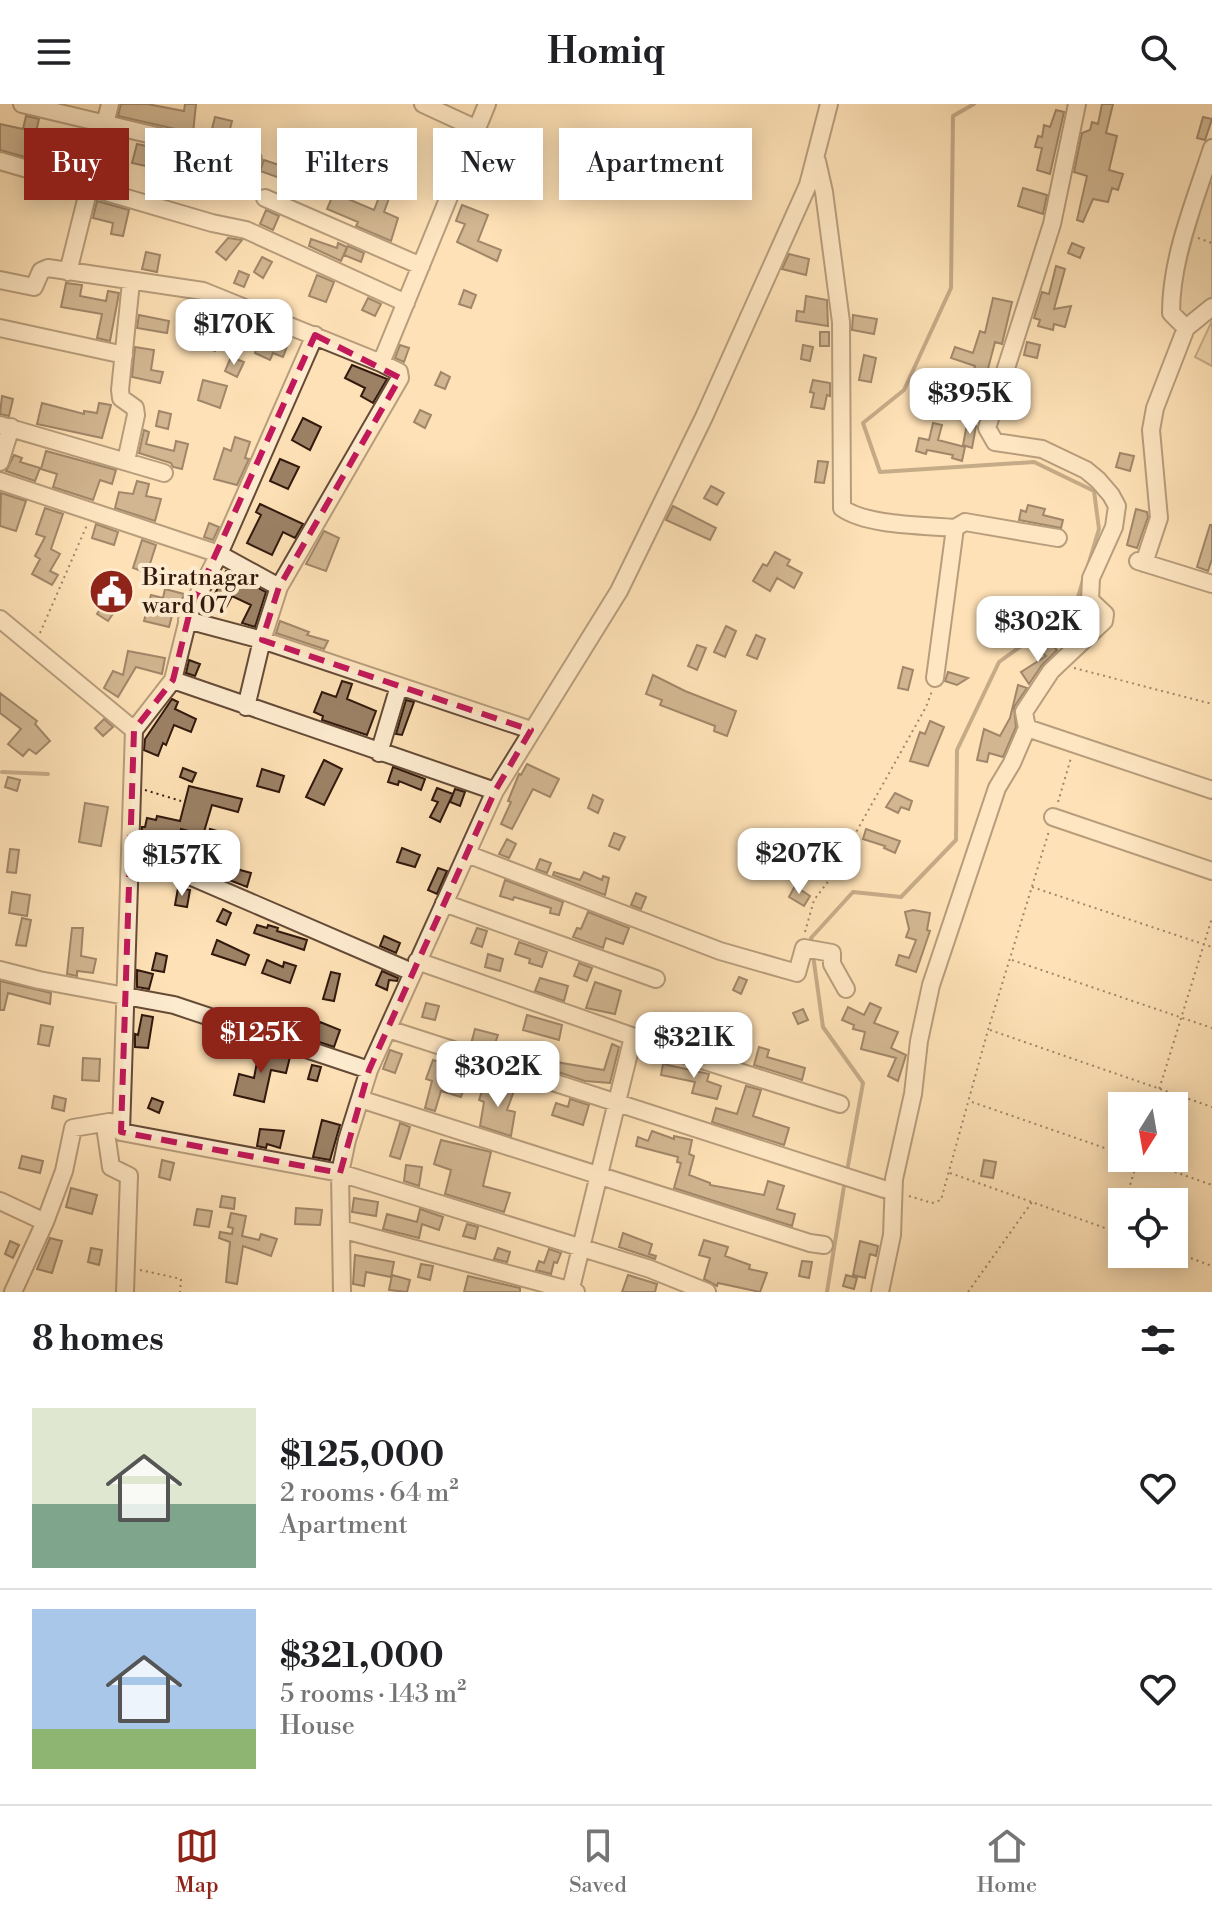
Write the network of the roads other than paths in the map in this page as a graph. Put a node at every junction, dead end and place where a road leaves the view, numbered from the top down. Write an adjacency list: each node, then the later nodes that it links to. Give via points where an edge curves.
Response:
1 (22, 104): 7 (street)
2 (110, 104): 7 (street)
3 (423, 104): 9 (street)
4 (487, 104): 10 (street)
5 (829, 104): 13 (street)
6 (1077, 104): 48 (street, via 1052,224 987,428 995,442 1042,449 1086,470 1117,506 1114,527 1091,578 1090,600 1105,614 1104,621 1037,688 1024,712)
7 (104, 125): 8 (street); 11 (street)
8 (103, 128)
9 (475, 128)
10 (477, 128)
11 (145, 134)
12 (1212, 148): 27 (street, via 1171,291 1171,313)
13 (815, 156): 36 (street, via 841,322 842,508 890,522); 50 (street, via 808,185 757,303 619,591)
14 (0, 161): 15 (street)
15 (24, 168)
16 (129, 198): 24 (street, via 246,230)
17 (265, 198): 20 (street)
18 (86, 200): 21 (street)
19 (448, 200): 20 (street)
20 (421, 266): 24 (street)
21 (68, 272): 22 (street, via 44,268 34,287); 23 (street)
22 (0, 280)
23 (131, 282): 28 (street, via 203,291); 29 (street)
24 (406, 303): 30 (street)
25 (1212, 307): 27 (street)
26 (0, 328): 29 (street)
27 (1186, 328): 39 (street, via 1155,408 1151,430 1159,518 1141,562)
28 (315, 335): 30 (street); 38 (street)
29 (124, 355): 32 (street, via 121,398 136,415)
30 (381, 363): 40 (street, via 399,372 400,378)
31 (6, 426): 32 (street); 33 (street)
32 (126, 461): 34 (street)
33 (0, 462)
34 (164, 473)
35 (0, 481): 38 (street)
36 (955, 528): 37 (street, via 965,522); 44 (street)
37 (1058, 538)
38 (219, 554): 40 (street); 42 (street)
39 (1212, 584)
40 (279, 587): 43 (street)
41 (0, 619): 49 (street)
42 (187, 620): 43 (street); 45 (street)
43 (262, 640): 46 (street); 47 (street)
44 (935, 678)
45 (173, 680): 47 (street); 49 (street)
46 (399, 686): 50 (street); 51 (street)
47 (246, 707): 51 (street)
48 (1027, 728): 52 (street); 73 (street, via 997,788 931,985 913,1094)
49 (134, 730): 56 (street)
50 (531, 730): 53 (street)
51 (379, 753): 53 (street)
52 (1212, 790)
53 (495, 791): 55 (street)
54 (1053, 817): 57 (street)
55 (467, 854): 58 (street); 62 (street, via 720,951 784,970 797,973 812,949 832,953)
56 (131, 857): 59 (street, via 164,865); 63 (street)
57 (1212, 871)
58 (444, 903): 59 (street); 61 (street)
59 (414, 966): 64 (street); 65 (street)
60 (0, 970): 63 (street)
61 (656, 979)
62 (846, 989)
63 (127, 994): 66 (street); 70 (street)
64 (388, 1029): 66 (street); 68 (street)
65 (633, 1037): 68 (street); 69 (street)
66 (369, 1070): 67 (street)
67 (360, 1099): 71 (street); 72 (street)
68 (617, 1103): 72 (street); 73 (street)
69 (840, 1104)
70 (115, 1123): 71 (street, via 121,1132); 75 (street, via 73,1128); 82 (street, via 106,1133 111,1167 129,1176)
71 (340, 1173): 76 (street); 78 (street)
72 (599, 1175): 77 (street); 78 (street)
73 (889, 1190): 84 (street, via 892,1235)
74 (0, 1201): 75 (street)
75 (45, 1222): 81 (street)
76 (341, 1229): 79 (street); 80 (street)
77 (824, 1245)
78 (581, 1248): 80 (street); 83 (street)
79 (346, 1291)
80 (572, 1291)
81 (13, 1292)
82 (125, 1292)
83 (707, 1292)
84 (880, 1292)

